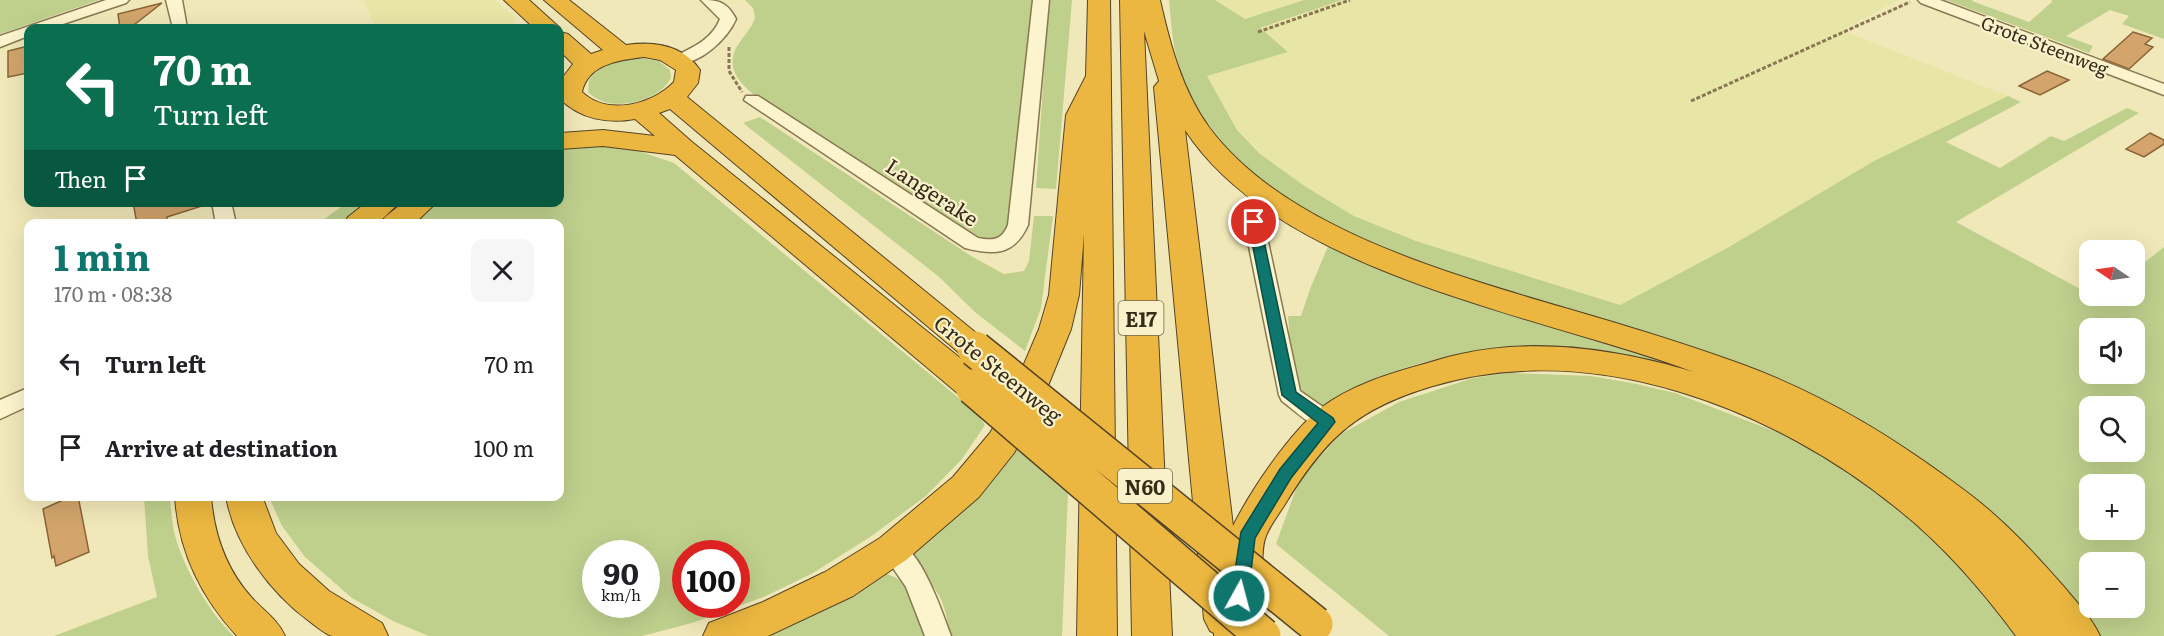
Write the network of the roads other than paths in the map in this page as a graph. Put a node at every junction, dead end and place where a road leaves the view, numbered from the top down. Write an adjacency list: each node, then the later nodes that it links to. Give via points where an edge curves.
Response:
1 (121, 0): 11 (street)
2 (174, 0): 12 (street)
3 (555, 0): 17 (highway)
4 (709, 0): 18 (street, via 725,13 725,29 711,44)
5 (1041, 0): 24 (street, Langerake, via 1018,225 1015,236 999,247 972,243)
6 (1099, 0): 21 (highway, E17)
7 (1131, 0): 46 (highway, E17)
8 (1149, 0): 20 (highway)
9 (1926, 0): 22 (street, Grote Steenweg)
10 (525, 13): 13 (highway)
11 (49, 24)
12 (179, 24)
13 (542, 24)
14 (24, 33): 15 (street)
15 (0, 42)
16 (564, 43): 19 (highway)
17 (621, 53): 18 (highway, via 665,52); 19 (highway)
18 (681, 59): 23 (highway, via 688,70 685,84)
19 (589, 65): 25 (highway, via 573,79)
20 (1165, 65): 29 (highway, via 1190,118 1213,149); 47 (highway)
21 (1099, 76): 39 (highway, via 1079,115 1064,295 1044,361 1022,408 987,464 934,516); 45 (highway, E17)
22 (2164, 90)
23 (672, 97): 26 (highway); 40 (highway, Grote Steenweg / N60, bridge)
24 (752, 100)
25 (572, 101): 26 (highway, via 603,113)
26 (641, 110): 28 (highway, Grote Steenweg / N60)
27 (564, 141): 28 (highway, via 603,138)
28 (683, 148): 49 (highway, Grote Steenweg / N60, bridge, via 973,387)
29 (1274, 200): 36 (street, via 1254,222 1290,395); 51 (highway, via 1341,241 1396,264 1470,291 1707,364 1842,424 1911,468 1985,527 2044,590)
30 (380, 207): 32 (highway)
31 (417, 207): 33 (highway)
32 (364, 219)
33 (401, 219)
34 (24, 398): 35 (street)
35 (0, 410)
36 (1328, 422): 48 (highway, via 1286,473 1246,537); 50 (highway, via 1374,394 1420,375 1466,364 1521,358 1584,360 1645,370 1706,388 1768,412 1892,484 1954,535 2008,592)
37 (194, 501): 41 (highway, via 199,540 212,571 233,605)
38 (246, 501): 42 (highway, via 257,534 278,569 304,597)
39 (893, 549): 43 (highway, via 839,584); 44 (street, via 917,582)
40 (1322, 630)
41 (265, 636)
42 (368, 636)
43 (723, 636)
44 (938, 636)
45 (1097, 636)
46 (1152, 636)
47 (1226, 636)
48 (1234, 636)
49 (1263, 636)
50 (2039, 636)
51 (2079, 636)

